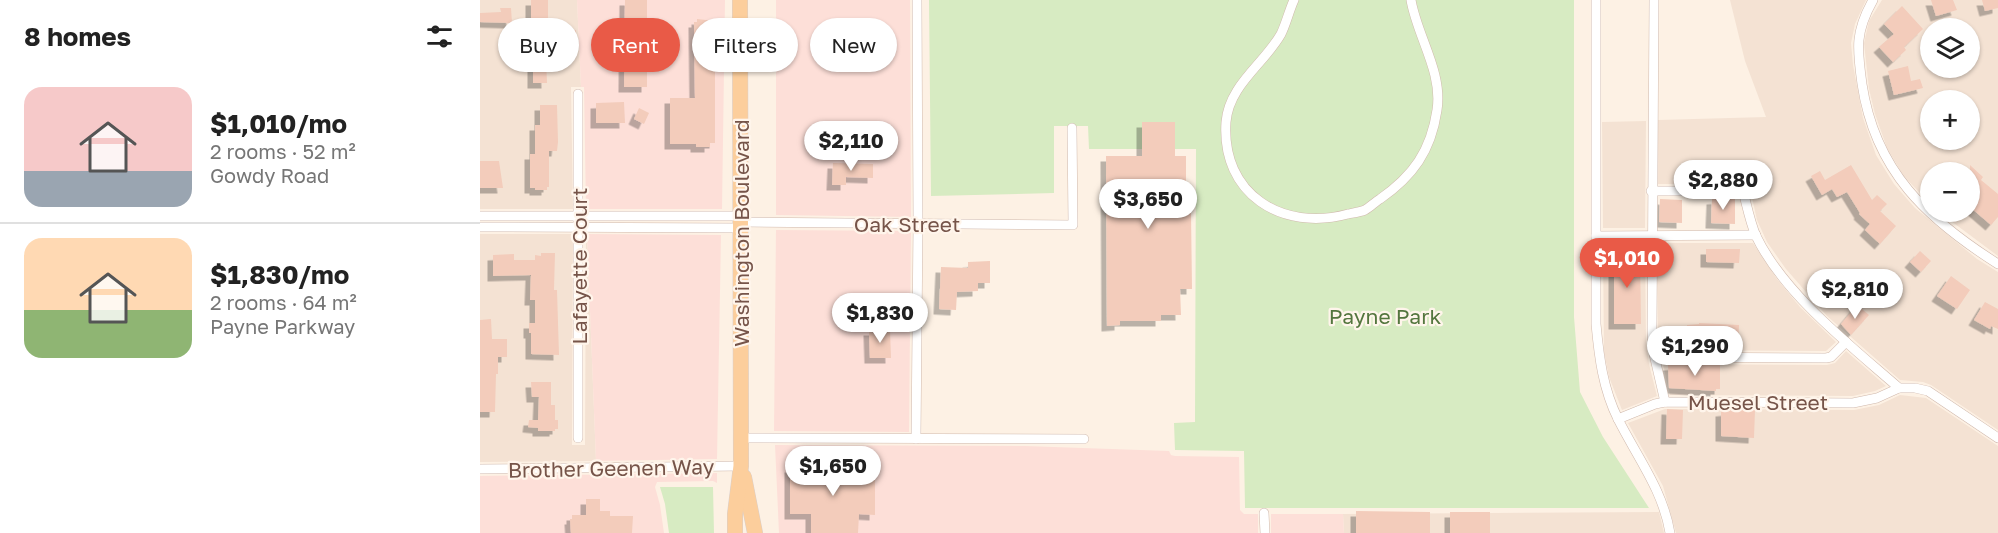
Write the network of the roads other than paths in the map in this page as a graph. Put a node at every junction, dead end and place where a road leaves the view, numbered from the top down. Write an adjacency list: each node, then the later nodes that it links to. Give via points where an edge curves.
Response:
1 (740, 0): 13 (main road, Washington Boulevard)
2 (916, 0): 14 (street)
3 (1294, 0): 4 (street, via 1281,34 1239,87 1226,122 1227,146 1244,189 1269,209 1301,219 1333,218 1365,210 1394,190 1417,167 1438,109 1436,82)
4 (1411, 0)
5 (1596, 0): 19 (street)
6 (1654, 0): 10 (street)
7 (1873, 0): 20 (street, via 1861,25 1859,65 1869,116 1882,151 1919,203)
8 (578, 94): 12 (street, Lafayette Court)
9 (1072, 128): 14 (street, Oak Street, via 1073,225)
10 (1652, 191): 17 (street); 18 (street, via 1743,191)
11 (480, 216): 12 (street)
12 (579, 216): 13 (street); 16 (street, Lafayette Court)
13 (741, 222): 14 (street, Oak Street); 16 (street); 27 (main road, Washington Boulevard)
14 (918, 224): 29 (street)
15 (480, 227): 16 (street)
16 (579, 227): 26 (street, Lafayette Court)
17 (1651, 235): 18 (street); 19 (street); 22 (street)
18 (1756, 235): 21 (street, via 1797,293)
19 (1596, 236): 25 (street, via 1598,353)
20 (1998, 264)
21 (1846, 342): 22 (street, via 1826,358); 23 (street)
22 (1655, 357): 24 (street)
23 (1899, 388): 24 (street, Muesel Street, via 1853,403); 28 (street, via 1928,391)
24 (1665, 402): 25 (street, Muesel Street)
25 (1618, 419): 37 (street, via 1651,474)
26 (578, 438)
27 (741, 438): 29 (street); 31 (main road, Washington Boulevard)
28 (1998, 438)
29 (916, 439): 30 (street)
30 (1084, 439)
31 (741, 466): 32 (street, Brother Geenen Way); 34 (main road, Washington Boulevard); 35 (main road, Washington Boulevard)
32 (480, 469)
33 (1264, 513): 36 (street)
34 (735, 533)
35 (755, 533)
36 (1264, 533)
37 (1670, 533)

